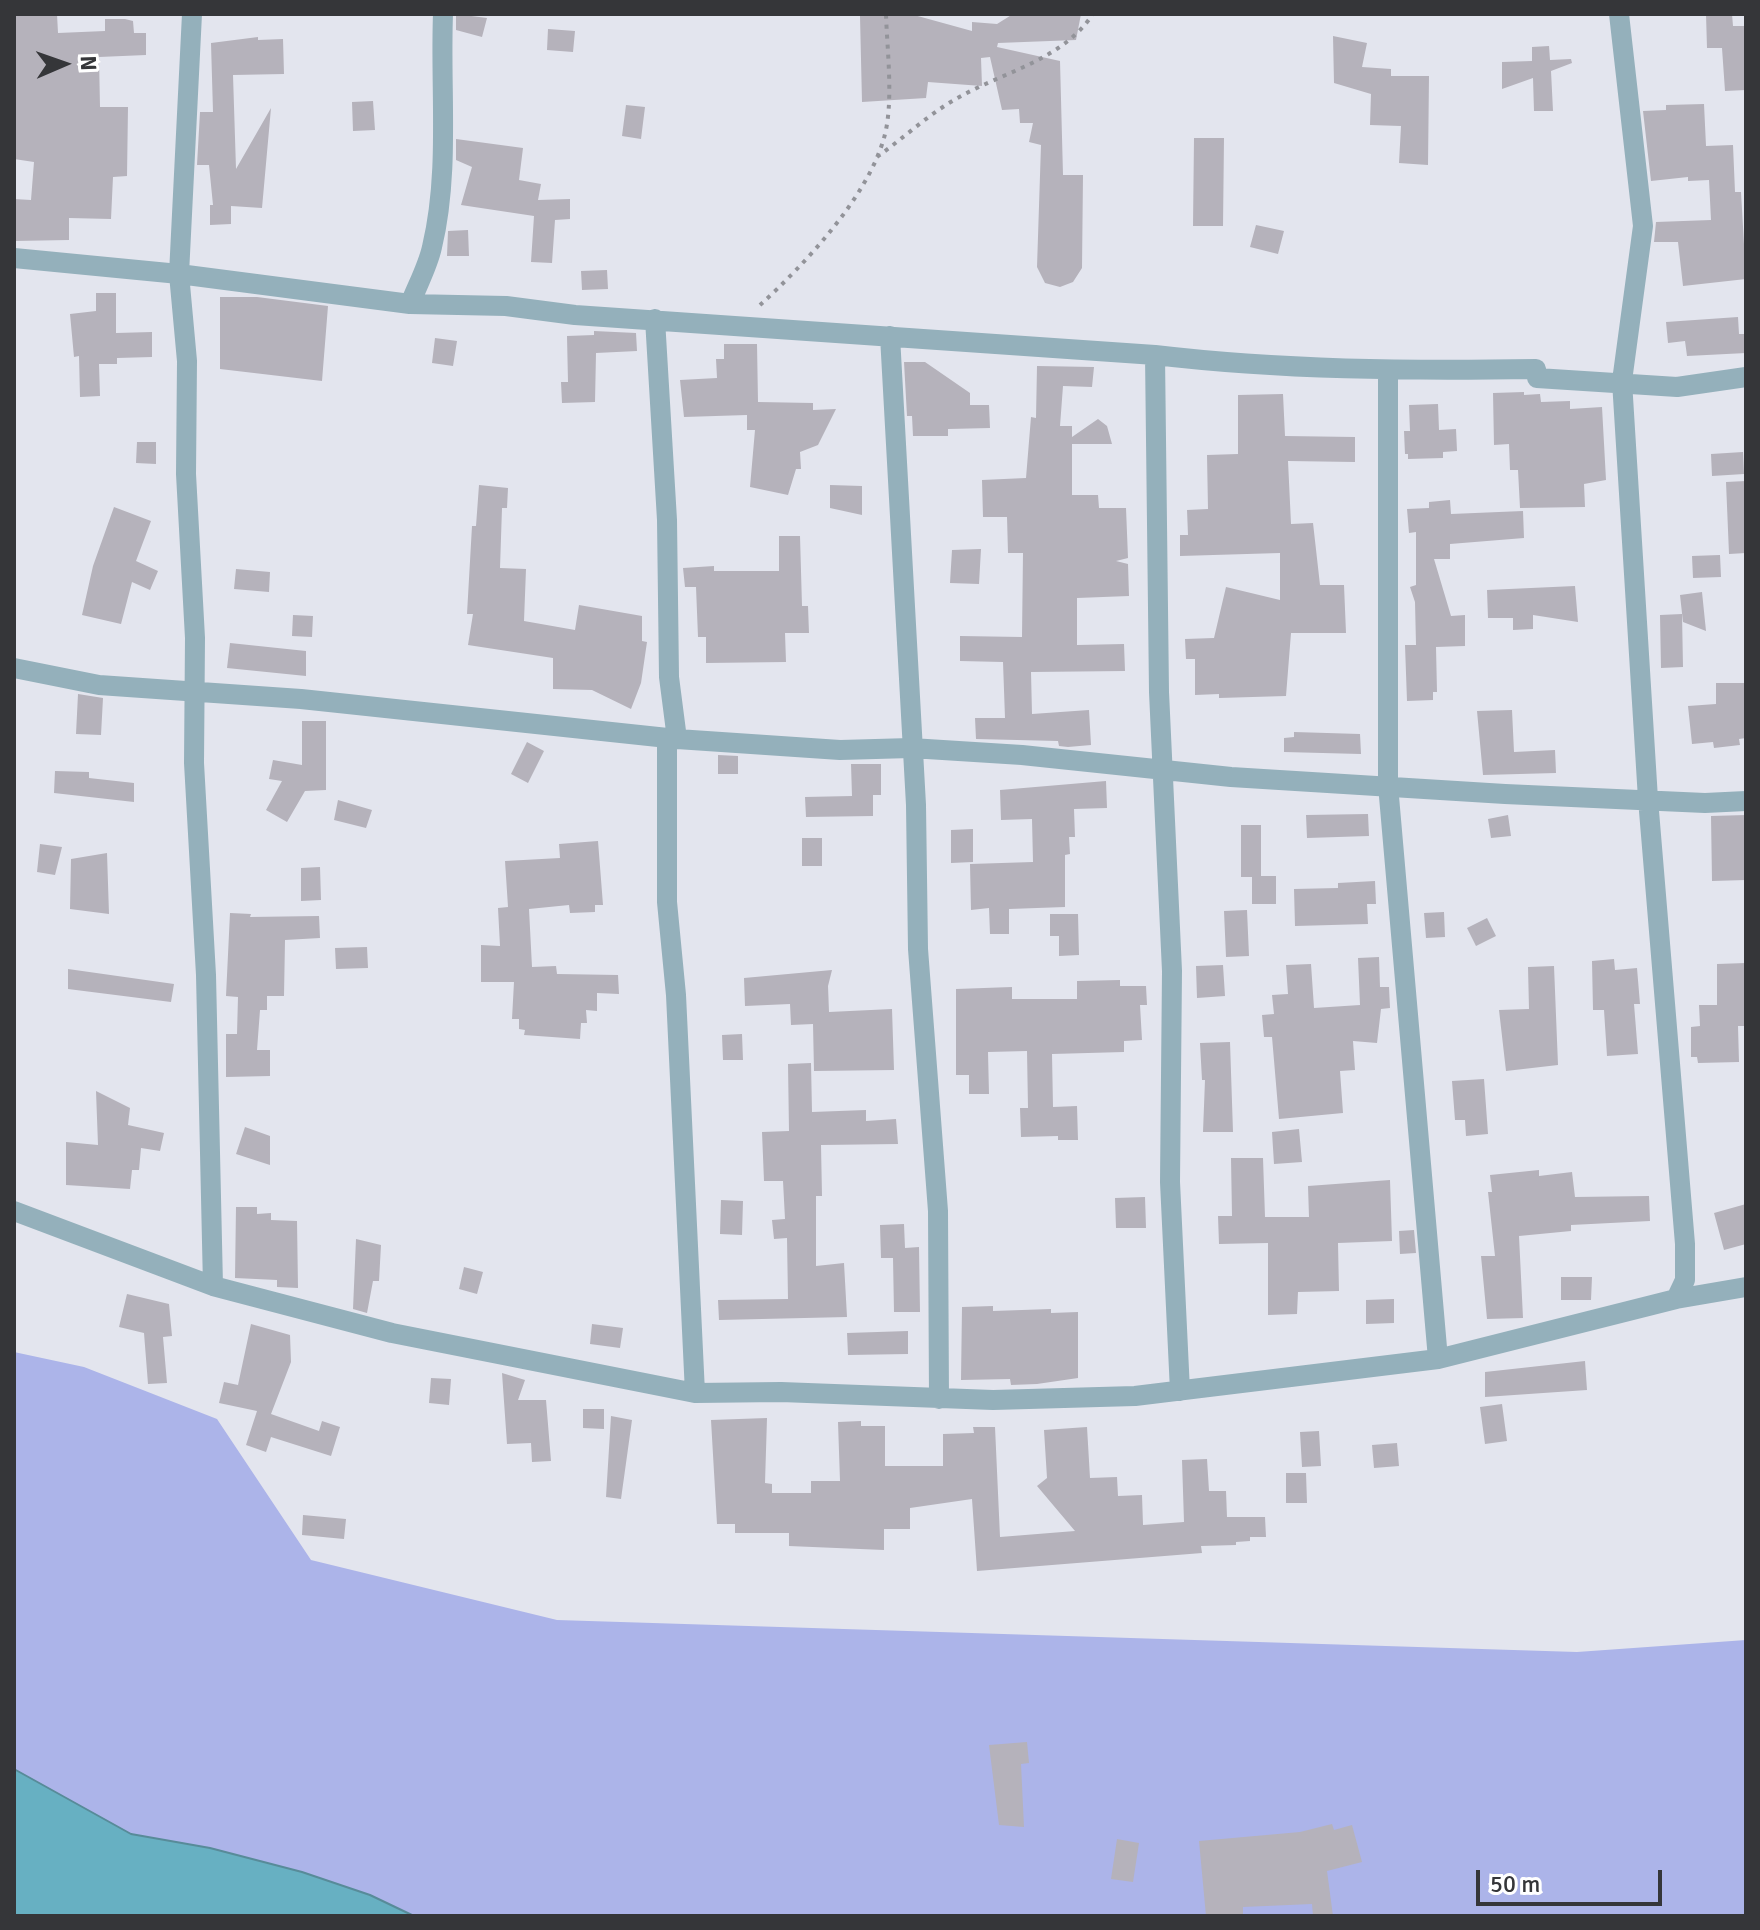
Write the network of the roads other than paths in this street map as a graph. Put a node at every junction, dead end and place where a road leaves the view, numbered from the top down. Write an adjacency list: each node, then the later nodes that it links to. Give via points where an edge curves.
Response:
1 (192, 14): 5 (street)
2 (443, 14): 6 (street, via 444,105 434,235)
3 (1619, 14): 12 (street, via 1643,226)
4 (15, 263): 5 (street)
5 (179, 274): 6 (street); 14 (street, via 187,361)
6 (410, 304): 7 (street)
7 (655, 319): 8 (street); 15 (street)
8 (890, 336): 9 (street); 16 (street)
9 (1155, 355): 10 (street); 17 (street)
10 (1388, 372): 12 (street, via 1536,369 1537,378); 18 (street)
11 (1746, 377): 12 (street, via 1677,387)
12 (1622, 381): 19 (street)
13 (14, 668): 14 (street, via 99,685)
14 (195, 693): 15 (street); 22 (street)
15 (672, 738): 16 (street, via 840,750); 27 (street, via 667,902)
16 (911, 748): 17 (street); 28 (street, via 918,949 938,1211)
17 (1164, 767): 18 (street, via 1231,777); 26 (street, via 1172,971 1170,1182)
18 (1388, 785): 19 (street); 25 (street)
19 (1648, 799): 20 (street); 24 (street, via 1685,1244 1685,1280)
20 (1746, 801)
21 (14, 1211): 22 (street)
22 (213, 1286): 27 (street, via 392,1333)
23 (1746, 1287): 24 (street)
24 (1676, 1299): 25 (street)
25 (1438, 1359): 26 (street)
26 (1180, 1391): 28 (street)
27 (695, 1393): 28 (street)
28 (939, 1399)

